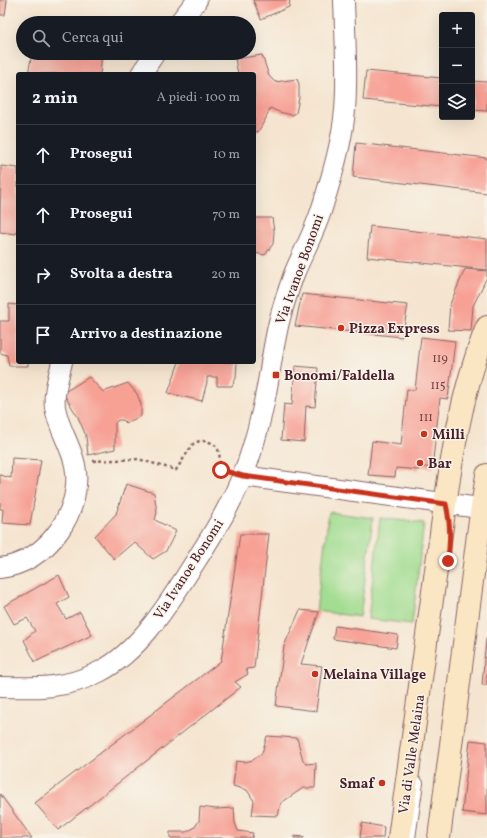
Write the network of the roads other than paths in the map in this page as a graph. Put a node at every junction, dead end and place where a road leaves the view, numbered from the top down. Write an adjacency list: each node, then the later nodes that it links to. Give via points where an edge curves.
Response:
1 (197, 0): 3 (street)
2 (344, 0): 10 (street, Via Ivanoe Bonomi, via 346,91 340,142 322,209 294,275 281,314 258,426)
3 (184, 16)
4 (150, 60): 5 (street)
5 (142, 72)
6 (487, 327): 11 (main road, Via di Valle Melaina, via 463,402)
7 (62, 364): 14 (street, via 55,406 59,424 74,461 74,500 57,534 39,552 13,565)
8 (465, 443): 11 (lane, Via di Valle Melaina)
9 (487, 475): 12 (main road)
10 (243, 476): 11 (street); 15 (street, Via Ivanoe Bonomi, via 216,530 181,585 159,616 127,652 100,672 64,685 42,688)
11 (446, 504): 12 (street); 13 (lane, Via di Valle Melaina, via 450,523); 17 (main road, Via di Valle Melaina)
12 (484, 509): 19 (main road)
13 (449, 547)
14 (0, 568)
15 (0, 687)
16 (419, 777): 18 (lane, Via di Valle Melaina)
17 (399, 838)
18 (410, 838)
19 (439, 838)

